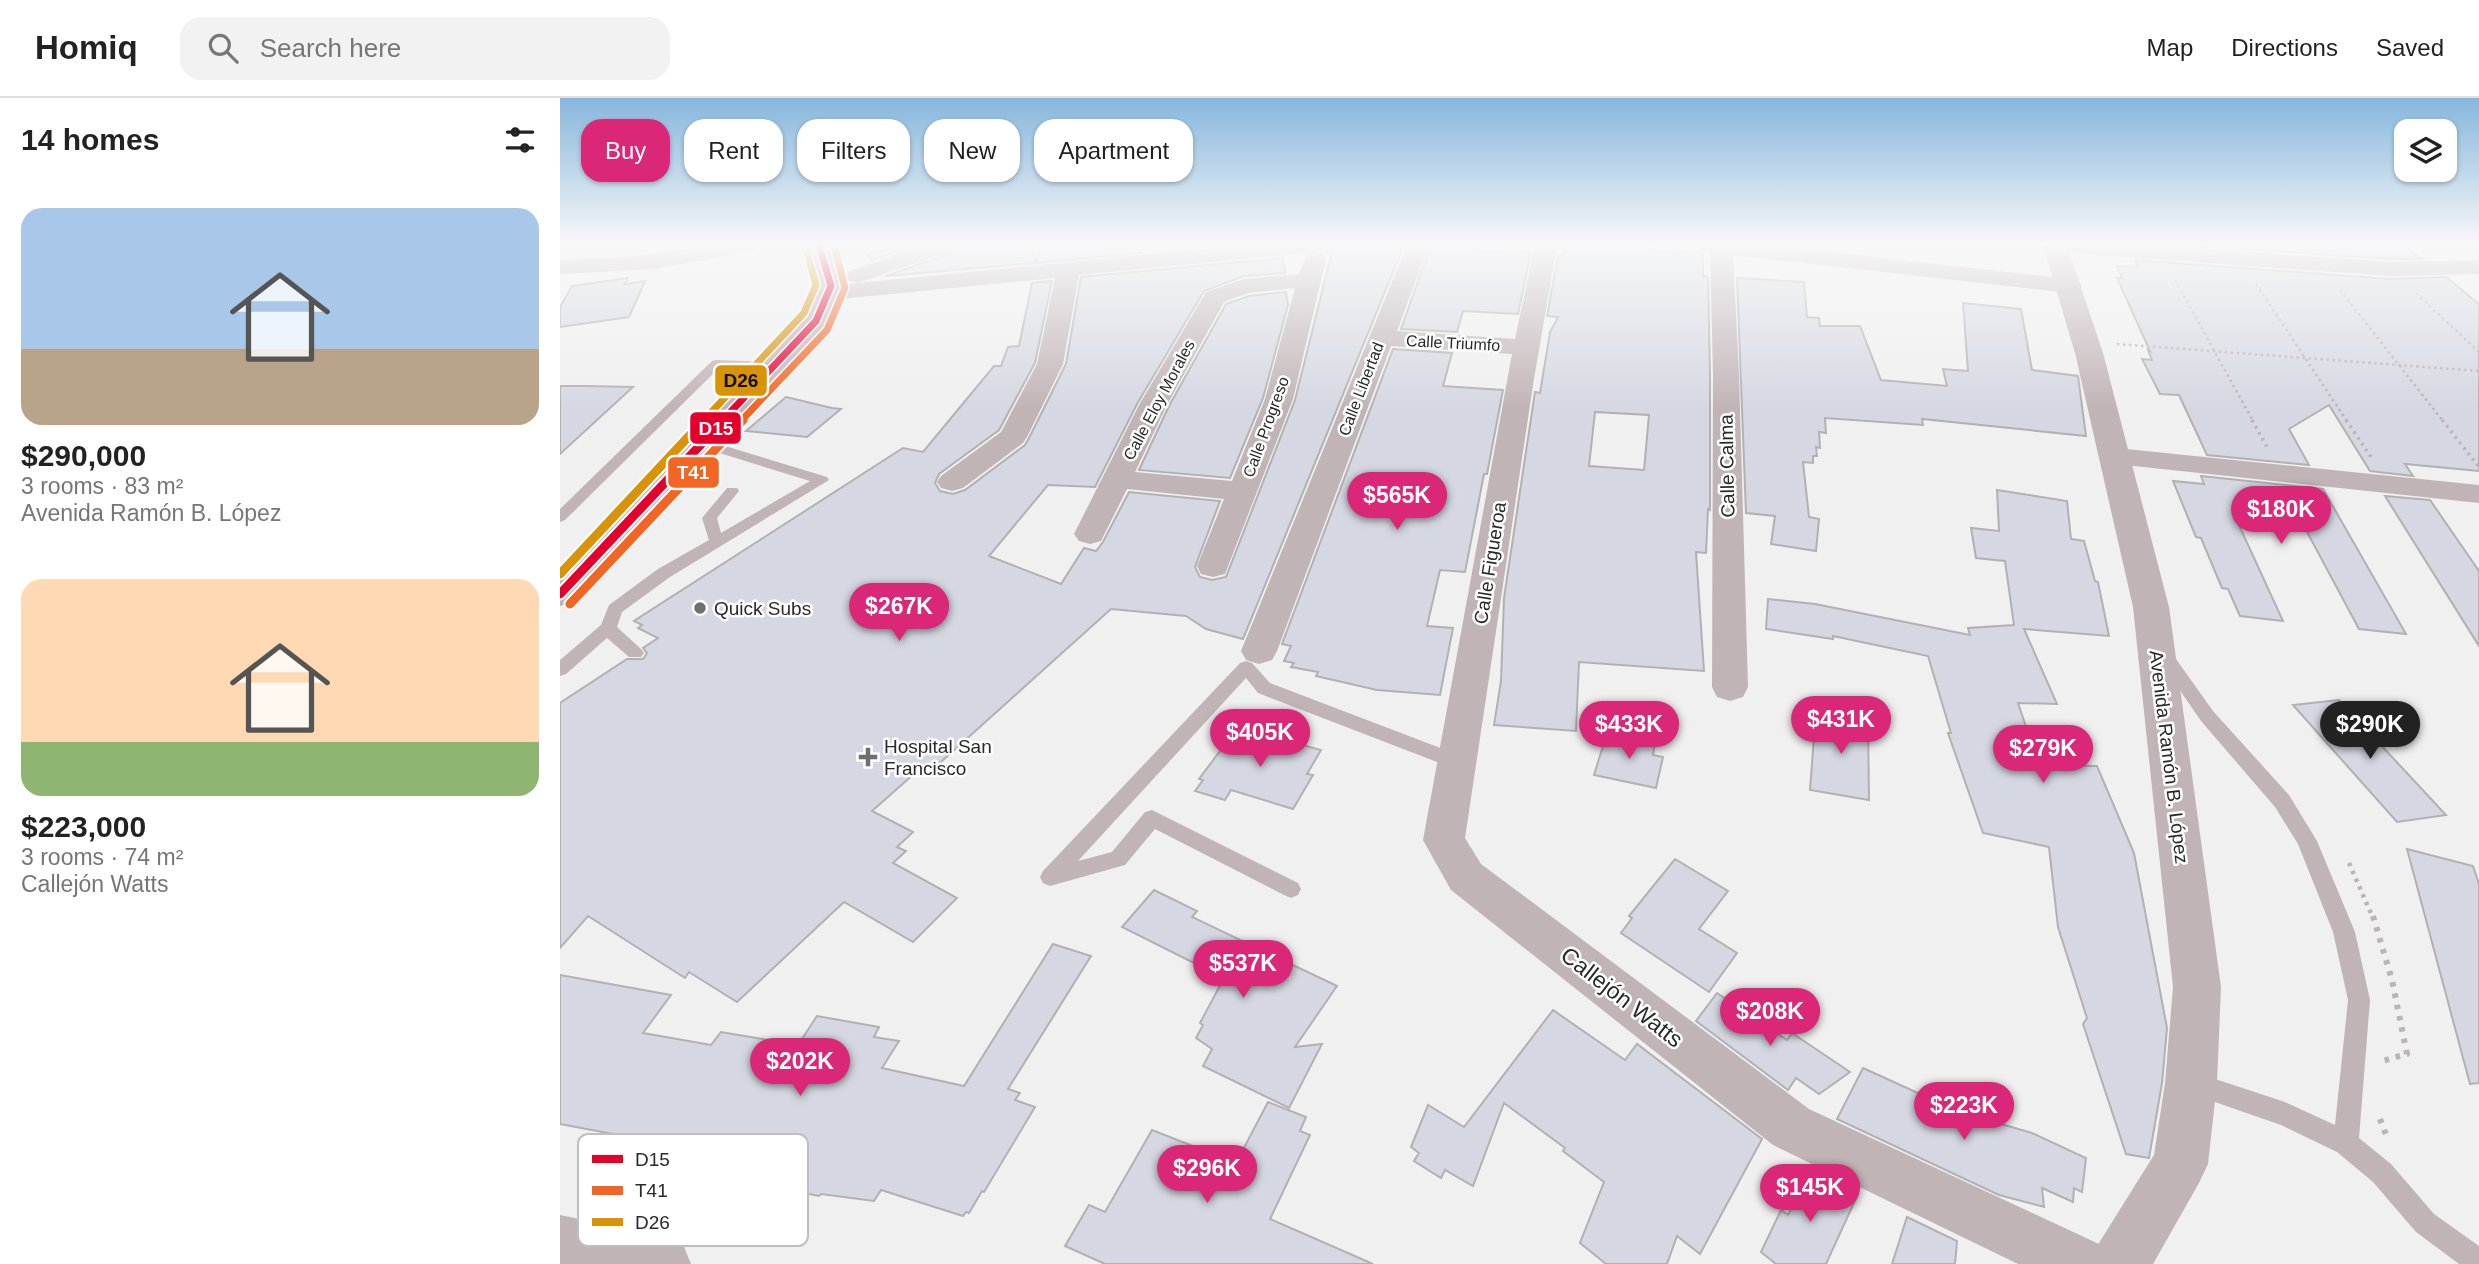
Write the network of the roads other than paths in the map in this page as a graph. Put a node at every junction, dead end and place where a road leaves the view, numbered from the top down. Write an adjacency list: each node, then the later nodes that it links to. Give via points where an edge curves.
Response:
1 (825, 299): 11 (street, via 816,321)
2 (1062, 299): 15 (street, via 1050,364 1013,437)
3 (1214, 299): 14 (street, Calle Eloy Morales, via 1153,405)
4 (1305, 299): 17 (street, Calle Progreso, via 1279,399)
5 (1396, 299): 9 (street, Calle Libertad)
6 (1535, 299): 10 (street, Calle Figueroa)
7 (1720, 299): 29 (street, Calle Calma, via 1726,373)
8 (2074, 299): 13 (street, Avenida Ramón B. López)
9 (1380, 338): 10 (street, Calle Triumfo); 26 (street, Calle Libertad)
10 (1526, 347): 30 (street, Calle Figueroa)
11 (775, 366): 12 (street); 19 (lane, via 716,364)
12 (702, 443): 21 (lane, via 822,480); 23 (street)
13 (2116, 457): 18 (street); 25 (street, Avenida Ramón B. López)
14 (1119, 479): 17 (street, Calle Eloy Morales); 20 (street, Calle Eloy Morales)
15 (952, 482)
16 (732, 491): 21 (lane, via 709,518)
17 (1242, 491): 22 (street, Calle Progreso)
18 (2479, 494)
19 (560, 517)
20 (1090, 534)
21 (717, 542): 24 (lane, via 615,609)
22 (1213, 566)
23 (560, 594)
24 (608, 628): 27 (lane); 28 (lane)
25 (2155, 642): 33 (street, Avenida Ramón B. López, via 2197,987); 34 (lane, via 2207,716 2281,802 2307,841 2344,932 2358,1000)
26 (1259, 651)
27 (635, 653)
28 (560, 670)
29 (1730, 687)
30 (1457, 762): 31 (street, Calle Figueroa, via 1444,840); 32 (lane, via 1264,688 1246,667 1050,877 1118,859 1152,818)
31 (1466, 877): 40 (street, Callejón Watts, via 1791,1127)
32 (1291, 889)
33 (2191, 1083): 34 (lane, via 2285,1114); 41 (street, Avenida Ramón B. López, via 2180,1164)
34 (2346, 1143): 38 (lane, via 2382,1172 2425,1223)
35 (560, 1242): 36 (street)
36 (578, 1246)
37 (579, 1246): 39 (street)
38 (2479, 1262)
39 (663, 1264)
40 (2079, 1264)
41 (2120, 1264)

